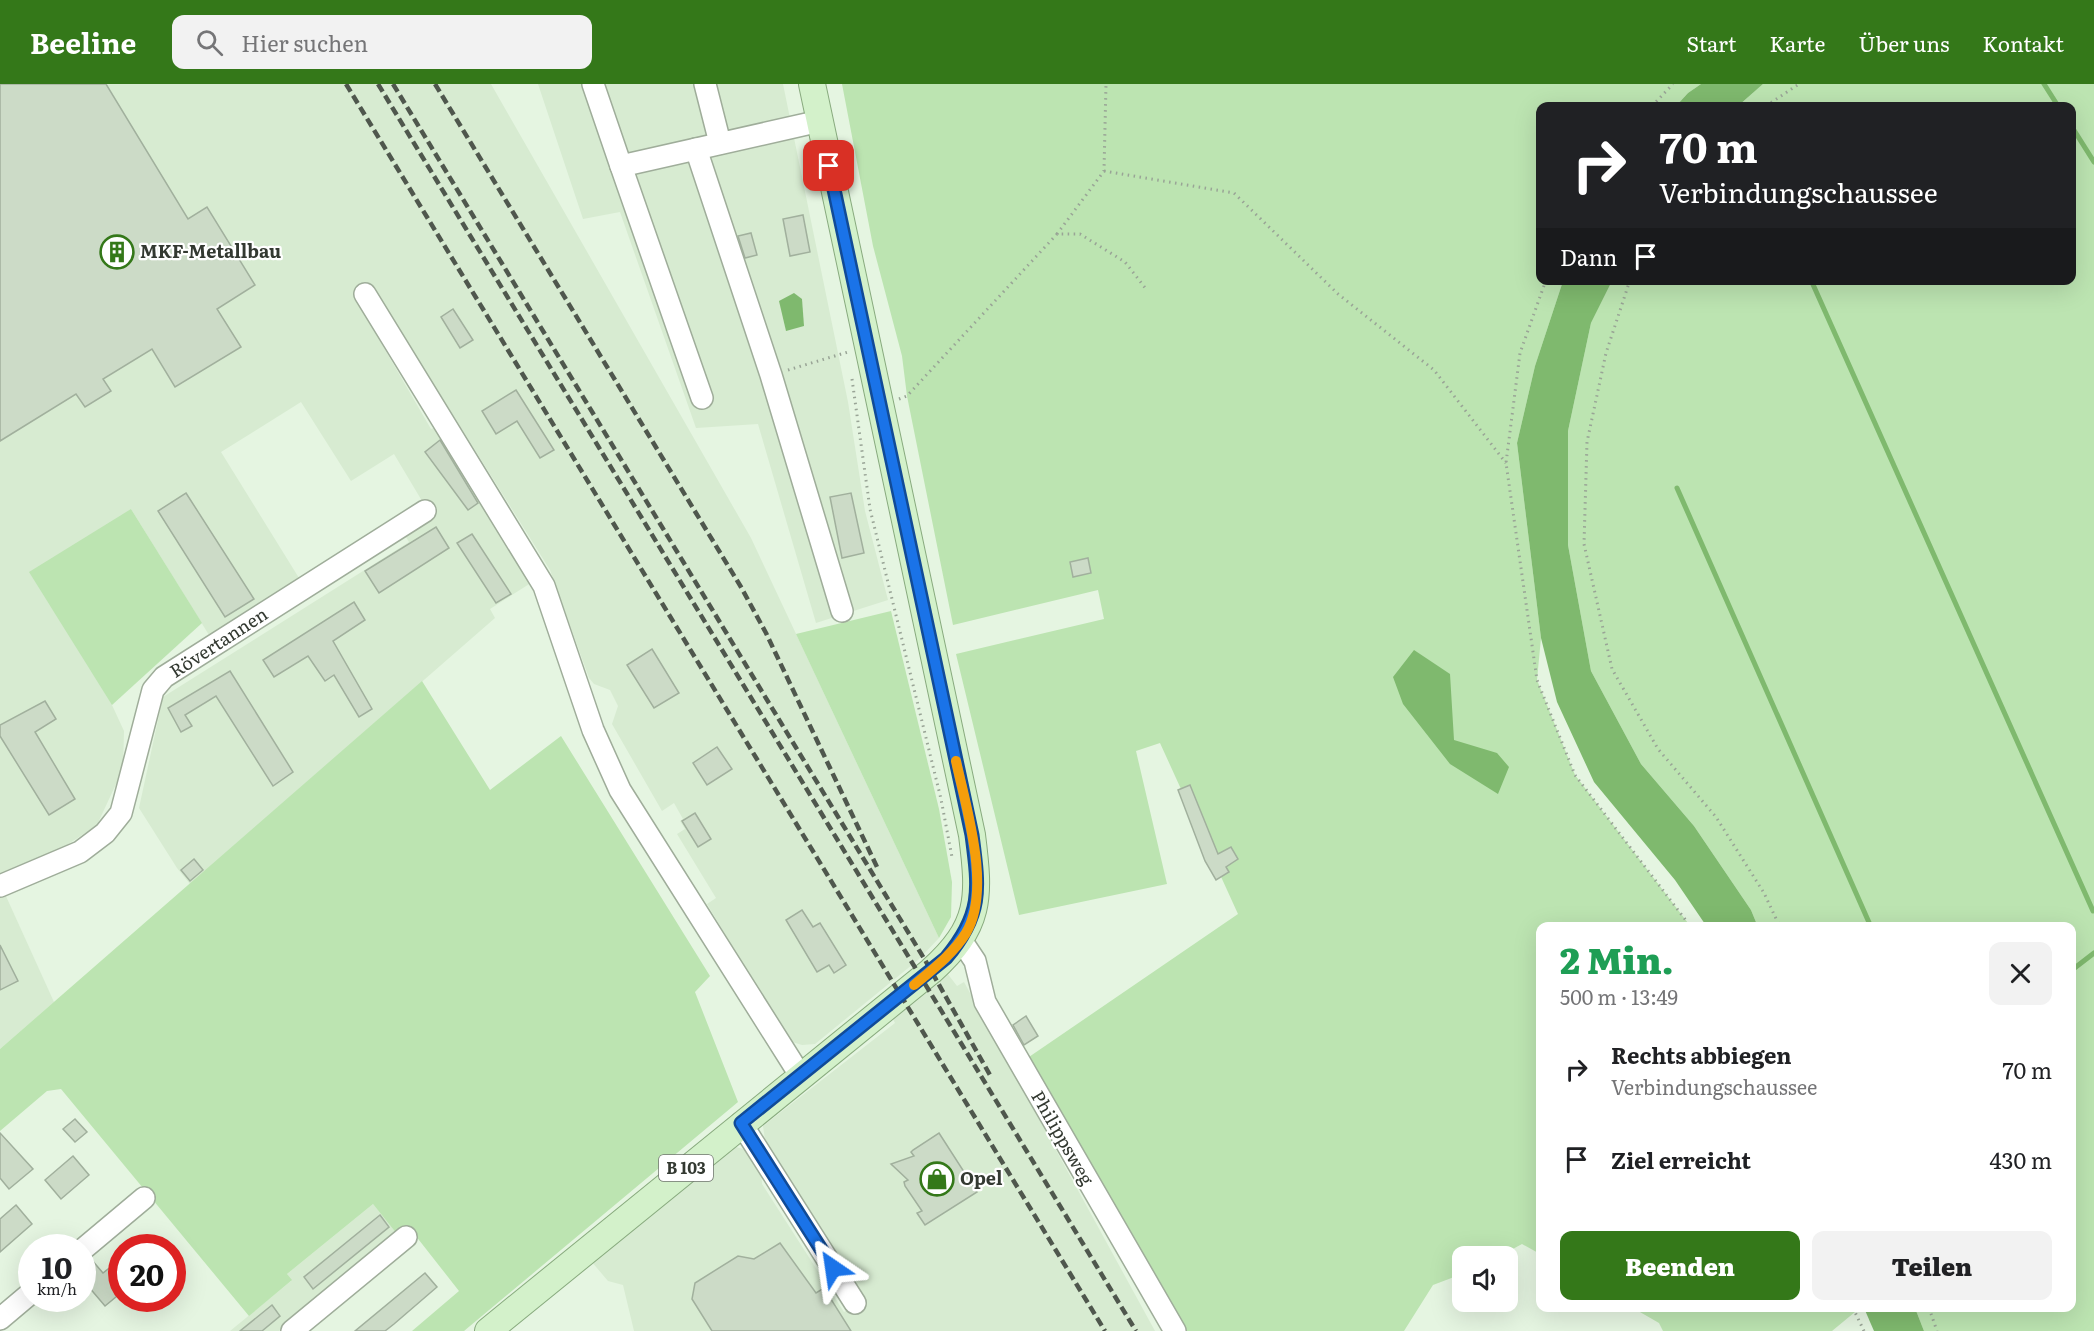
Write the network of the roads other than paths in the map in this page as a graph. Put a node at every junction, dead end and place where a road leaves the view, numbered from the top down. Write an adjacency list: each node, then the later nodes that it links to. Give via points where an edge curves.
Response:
1 (593, 84): 7 (street)
2 (705, 84): 5 (street)
3 (812, 84): 4 (main road, B 103)
4 (820, 121): 5 (street); 13 (main road, B 103, via 851,351 881,407 972,835 976,892 973,913)
5 (720, 143): 6 (street)
6 (696, 149): 7 (street); 11 (street, via 771,375)
7 (621, 166): 9 (street)
8 (365, 294): 14 (street, via 544,586 593,730 620,790)
9 (702, 398)
10 (425, 511): 12 (street, Rövertannen, via 164,677 153,690 121,813 105,833 80,852)
11 (842, 611)
12 (0, 886)
13 (961, 940): 14 (main road, B 103, via 927,975); 24 (street, Philippsweg, via 975,961 985,1002)
14 (800, 1075): 15 (main road, B 103)
15 (741, 1123): 19 (street); 23 (main road, B 103)
16 (144, 1198): 18 (street)
17 (406, 1237): 22 (street)
18 (96, 1238)
19 (855, 1303)
20 (18, 1304): 21 (street)
21 (0, 1319)
22 (292, 1331)
23 (488, 1331)
24 (1175, 1331)

